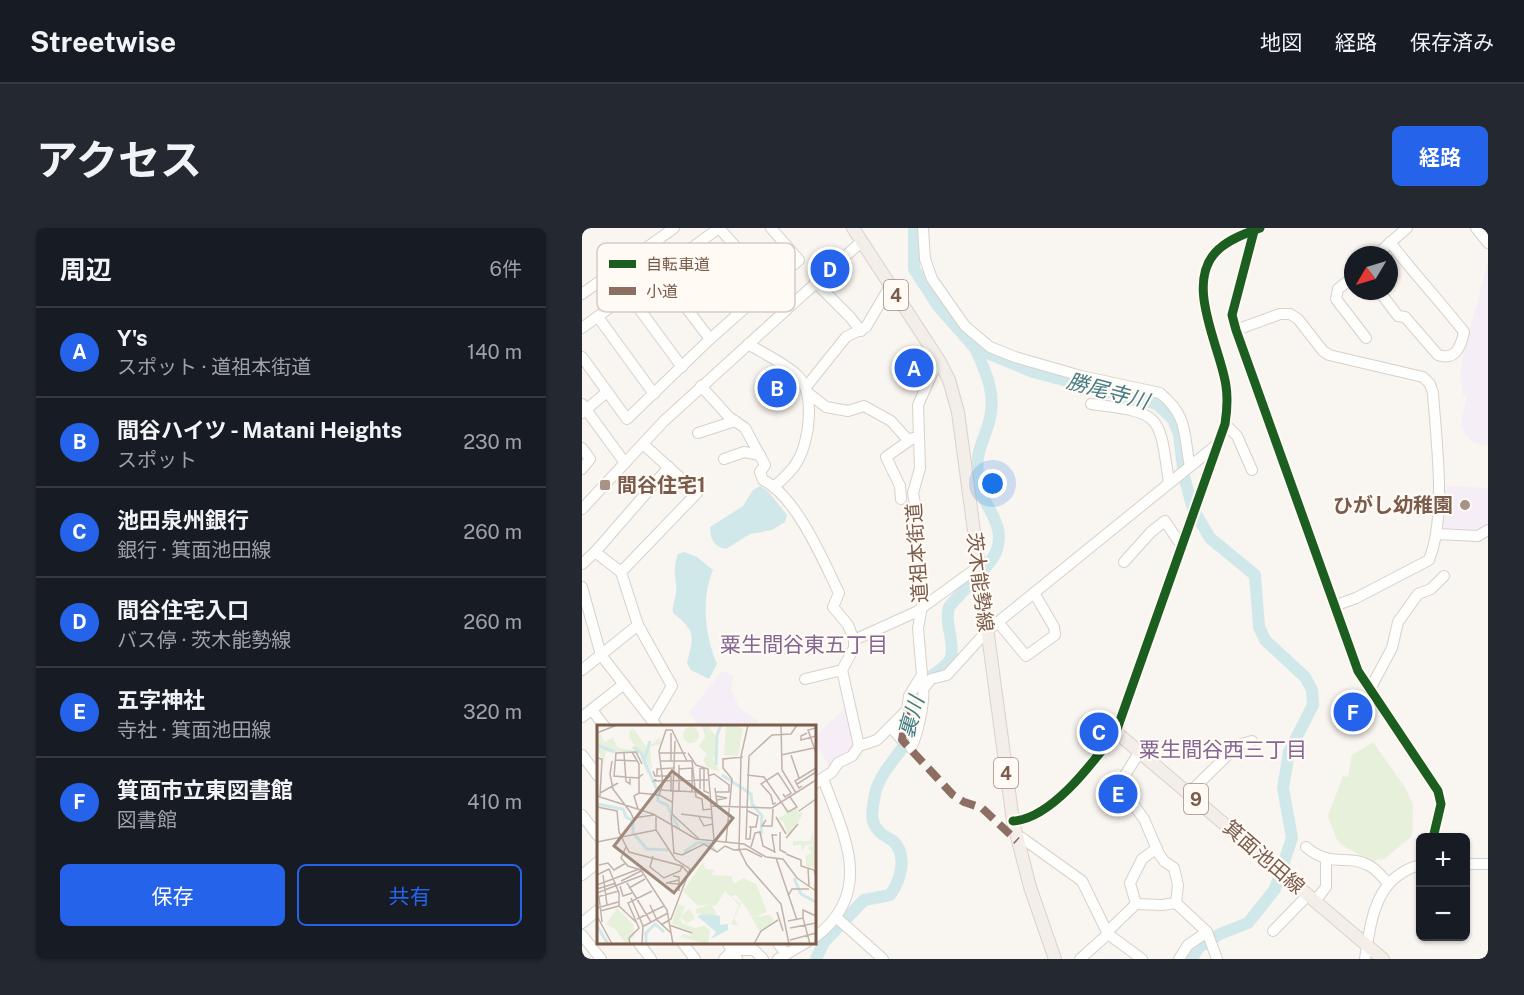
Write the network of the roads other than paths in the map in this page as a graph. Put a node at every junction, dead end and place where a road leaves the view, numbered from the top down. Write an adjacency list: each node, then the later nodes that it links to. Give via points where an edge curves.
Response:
1 (674, 228): 11 (street)
2 (719, 228): 12 (street); 13 (street)
3 (771, 228): 14 (street)
4 (853, 228): 9 (main road, 茨木能勢線 / 4)
5 (923, 228): 58 (street, via 925,259 932,279 973,334 990,347 1015,357 1160,393 1184,422)
6 (1407, 228): 10 (street)
7 (1476, 228): 15 (street)
8 (1257, 229): 34 (street, via 1232,315); 49 (street, via 1217,250 1207,266 1203,284 1205,310 1226,384)
9 (861, 242): 19 (street); 22 (main road, 茨木能勢線 / 4)
10 (1390, 242): 16 (street); 17 (street)
11 (653, 243)
12 (698, 243)
13 (732, 243)
14 (784, 243)
15 (1488, 243)
16 (1386, 246)
17 (1393, 246)
18 (1398, 253): 24 (street, via 1464,332 1460,349 1451,356 1438,355)
19 (815, 282): 25 (street); 35 (street)
20 (597, 283): 23 (street)
21 (1344, 284): 36 (street, via 1336,299)
22 (890, 286): 35 (street, via 875,315); 40 (main road, 茨木能勢線 / 4)
23 (582, 294)
24 (1386, 300)
25 (795, 301)
26 (605, 312): 32 (street)
27 (641, 312): 41 (street)
28 (689, 312): 37 (street)
29 (740, 312): 31 (street)
30 (783, 312): 38 (street)
31 (738, 314): 37 (street)
32 (598, 317): 33 (street); 45 (street)
33 (582, 328)
34 (1236, 330): 67 (street, via 1290,314 1329,355 1423,377 1430,384 1439,470); 77 (street)
35 (861, 331): 43 (street, via 846,337)
36 (1366, 338)
37 (710, 339): 41 (street)
38 (748, 344): 42 (street); 43 (street, via 796,374)
39 (582, 357): 44 (street)
40 (940, 362): 51 (street, 道祖本街道, via 918,405); 72 (main road, 茨木能勢線 / 4, via 958,412)
41 (682, 367): 45 (street)
42 (701, 386): 48 (street); 53 (street)
43 (807, 390): 51 (street, via 826,407 848,411 864,406); 63 (street, via 807,427 798,461)
44 (607, 392): 45 (street, via 627,419); 47 (street)
45 (654, 393)
46 (1091, 404): 62 (street, via 1126,408 1155,422 1162,435)
47 (583, 409): 57 (street)
48 (735, 421): 50 (street); 55 (street, via 745,428)
49 (1225, 424): 52 (street); 61 (street, via 1237,436)
50 (698, 433)
51 (914, 438): 64 (street, via 886,457 900,486); 78 (street, 道祖本街道, via 920,468 913,494)
52 (1219, 443): 58 (street); 95 (street)
53 (643, 444): 57 (street); 59 (street)
54 (582, 448): 60 (street, via 590,459)
55 (760, 455): 56 (street, via 744,453); 63 (street, via 765,465 760,472 763,480)
56 (724, 459)
57 (625, 463): 65 (street)
58 (1190, 466): 62 (street)
59 (669, 467): 69 (street); 73 (street, via 697,493)
60 (582, 469)
61 (1252, 470)
62 (1169, 483): 76 (street)
63 (775, 486): 82 (street, via 819,551 839,592 833,607)
64 (901, 499)
65 (582, 509)
66 (1488, 530): 67 (street, via 1478,537)
67 (1436, 534): 77 (street, via 1429,560 1423,566)
68 (1179, 542): 70 (street, via 1165,521)
69 (595, 552): 71 (street); 73 (street)
70 (1124, 562)
71 (582, 564)
72 (978, 567): 78 (street); 81 (main road, 茨木能勢線 / 4)
73 (621, 572): 80 (street)
74 (1444, 576): 89 (street, via 1431,589 1418,594 1398,622 1392,648)
75 (582, 587): 83 (street)
76 (1034, 593): 79 (street); 79 (street, via 1055,635 1026,656)
77 (1334, 606): 89 (street, via 1358,671)
78 (922, 608): 82 (street); 88 (street, 道祖本街道, via 918,628)
79 (998, 622): 81 (street)
80 (639, 625): 83 (street); 92 (street, via 672,686)
81 (987, 631): 88 (street, via 947,675); 106 (main road, 茨木能勢線 / 4)
82 (854, 640): 85 (street)
83 (601, 655): 84 (street); 87 (street)
84 (582, 670)
85 (842, 670): 86 (street); 98 (street)
86 (805, 679)
87 (624, 684): 90 (street); 92 (street)
88 (919, 687): 94 (street, 道祖本街道, via 909,696 907,710); 99 (street, via 924,697)
89 (1370, 689): 107 (street, via 1438,791 1441,811)
90 (592, 710): 91 (street); 93 (street)
91 (582, 717)
92 (654, 723)
93 (604, 725)
94 (891, 727): 96 (street); 98 (street, via 877,740)
95 (1116, 732): 100 (main road, 箕面池田線 / 9); 106 (street, via 1088,769 1060,796 1023,820)
96 (902, 740)
97 (1252, 741): 104 (street, via 1238,746)
98 (859, 746): 103 (street)
99 (911, 748)
100 (1140, 751): 104 (main road, 箕面池田線 / 9); 111 (street, via 1124,777 1130,800 1144,819)
101 (582, 755): 102 (street)
102 (597, 775)
103 (819, 781): 123 (street, via 843,832 853,870 849,892)
104 (1189, 793): 119 (main road, 箕面池田線 / 9)
105 (582, 815): 108 (street)
106 (1013, 821): 109 (main road, 茨木能勢線 / 4)
107 (1434, 833)
108 (597, 835)
109 (1016, 837): 126 (street, via 1082,881); 143 (main road, 茨木能勢線 / 4)
110 (1306, 847): 112 (street)
111 (1156, 848): 120 (street, via 1174,868 1178,885); 121 (street, via 1142,859 1130,883)
112 (1326, 860): 118 (street, via 1370,866); 119 (street, via 1326,887)
113 (597, 863): 117 (street)
114 (1470, 864): 115 (street)
115 (1488, 864)
116 (1416, 867): 118 (street)
117 (582, 874)
118 (1388, 883): 133 (street, via 1377,899)
119 (1311, 898): 125 (street); 133 (main road, 箕面池田線 / 9)
120 (1176, 903): 121 (street); 127 (street)
121 (1136, 904): 126 (street)
122 (597, 911): 124 (street)
123 (837, 918): 128 (street); 142 (street)
124 (582, 923)
125 (1273, 931)
126 (1108, 933): 144 (street); 145 (street)
127 (1207, 933): 135 (street); 146 (street, via 1188,945)
128 (816, 936)
129 (589, 939): 137 (street)
130 (640, 944): 138 (street)
131 (684, 944): 139 (street)
132 (802, 944): 136 (street)
133 (1367, 945): 147 (street); 148 (main road, 箕面池田線 / 9)
134 (732, 951): 140 (street); 141 (street, via 754,950)
135 (1213, 955)
136 (782, 957)
137 (601, 959)
138 (651, 959)
139 (695, 959)
140 (724, 959)
141 (763, 959)
142 (884, 959)
143 (1055, 959)
144 (1080, 959)
145 (1142, 959)
146 (1179, 959)
147 (1365, 959)
148 (1383, 959)

